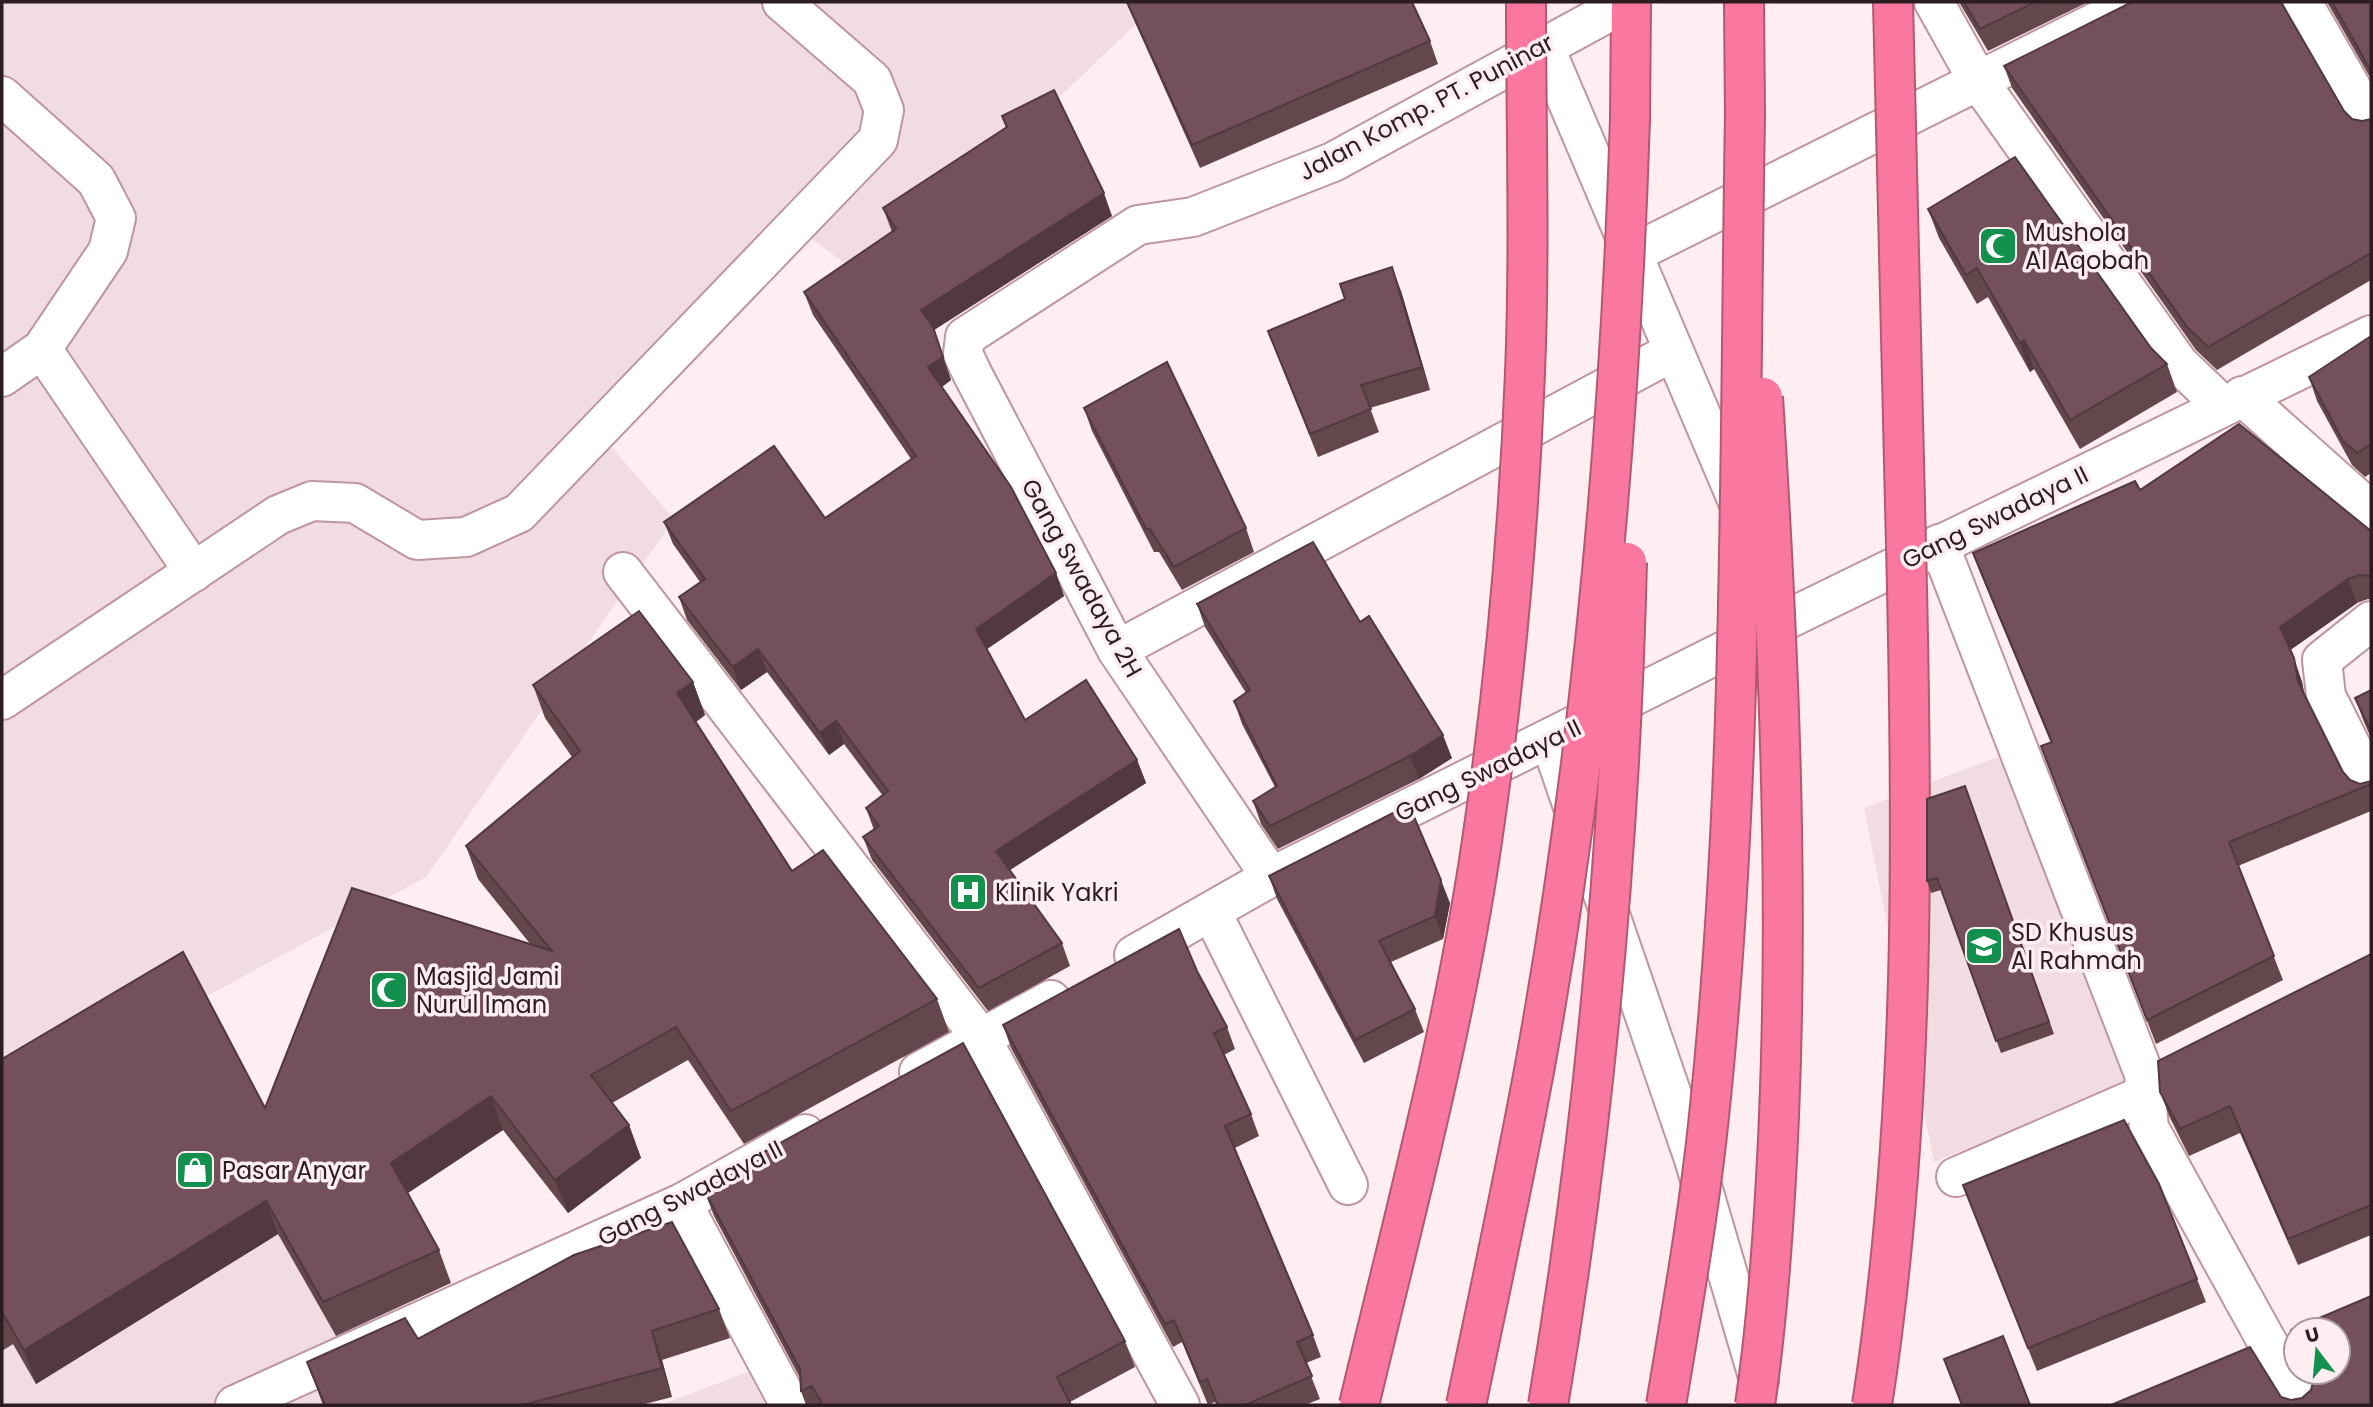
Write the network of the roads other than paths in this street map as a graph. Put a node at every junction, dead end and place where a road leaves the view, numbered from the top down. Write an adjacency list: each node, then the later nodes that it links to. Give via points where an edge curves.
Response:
1 (782, 2): 24 (street, via 872,80 884,110 878,140 519,513 466,537 416,540 355,503 312,500 278,515)
2 (1526, 2): 45 (highway, bridge, via 1525,368 1518,521 1502,685 1461,964)
3 (1629, 2): 9 (street, Jalan Komp. PT. Puninar); 13 (highway)
4 (1744, 2): 12 (highway)
5 (1893, 2): 51 (highway, bridge, via 1910,701 1909,923 1903,1115 1886,1312)
6 (1934, 2): 10 (street)
7 (2136, 2): 10 (street)
8 (2301, 2): 14 (street)
9 (1544, 46): 15 (street); 17 (street, Jalan Komp. PT. Puninar, via 1333,162 1193,217 1138,225)
10 (1978, 79): 15 (street); 21 (street, via 2179,364)
11 (2, 96): 18 (street, via 96,180 116,218 108,251)
12 (1745, 116): 48 (highway, bridge, via 1734,729 1721,970 1709,1117); 49 (highway, bridge, via 1769,501 1784,863 1776,1186)
13 (1630, 119): 46 (highway, bridge, via 1625,274 1600,609 1536,1058); 47 (highway, bridge, via 1631,427 1607,953)
14 (2371, 122)
15 (1632, 254): 19 (street)
16 (2371, 335): 21 (street, Gang Swadaya II)
17 (965, 337): 28 (street, Gang Swadaya 2H, via 963,354 972,373)
18 (42, 349): 20 (street); 24 (street)
19 (1672, 352): 26 (street); 28 (street)
20 (2, 377)
21 (2232, 401): 22 (street); 23 (street, Gang Swadaya II)
22 (2371, 512)
23 (1939, 544): 26 (street, Gang Swadaya II); 36 (street)
24 (194, 572): 29 (street)
25 (623, 572): 34 (street)
26 (1788, 619): 30 (street, Gang Swadaya II)
27 (2371, 621): 31 (street, via 2322,660 2326,696)
28 (1116, 650): 32 (street, Gang Swadaya 2H)
29 (2, 701)
30 (1550, 740): 32 (street, Gang Swadaya II); 50 (street, via 1694,1159)
31 (2371, 786)
32 (1271, 877): 33 (street, Gang Swadaya II)
33 (1212, 913): 34 (street, Gang Swadaya II); 40 (street)
34 (981, 1038): 37 (street, Gang Swadaya II); 44 (street)
35 (2180, 1057): 36 (street)
36 (2145, 1084): 39 (street); 52 (street, via 2149,1128)
37 (886, 1090)
38 (839, 1116): 41 (street, Gang Swadaya II)
39 (1956, 1177)
40 (1348, 1185)
41 (682, 1203): 42 (street, Gang Swadaya II); 43 (street)
42 (235, 1405)
43 (790, 1405)
44 (1180, 1405)
45 (1359, 1405)
46 (1466, 1405)
47 (1548, 1405)
48 (1667, 1405)
49 (1755, 1405)
50 (1767, 1405)
51 (1872, 1405)
52 (2302, 1405)

